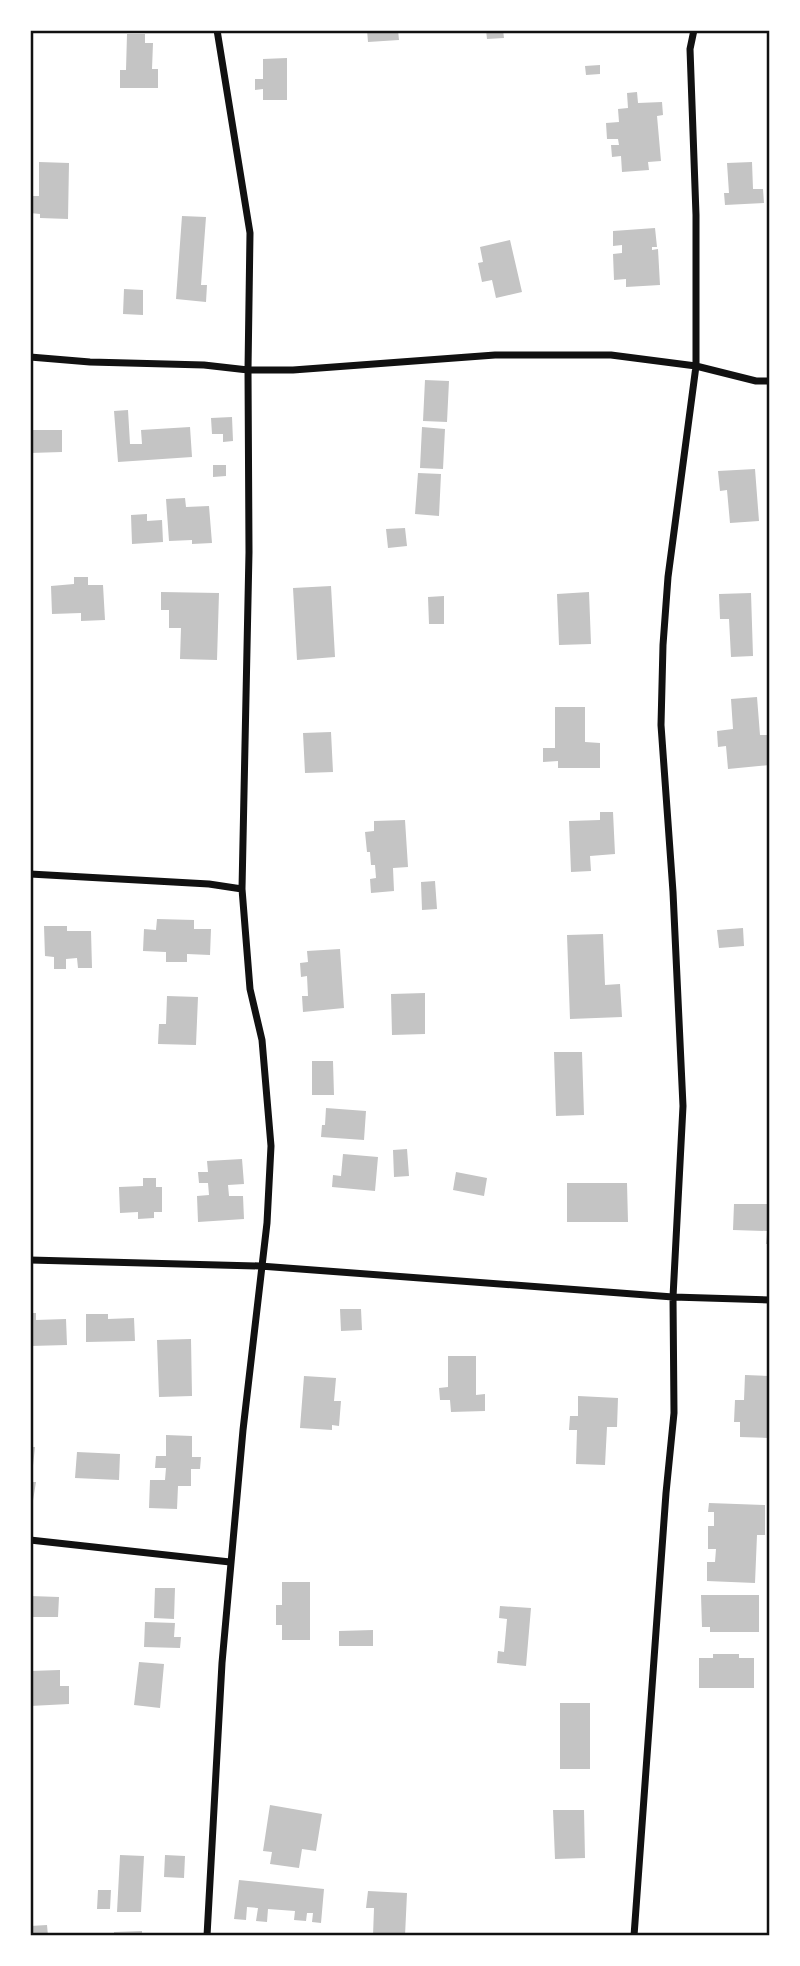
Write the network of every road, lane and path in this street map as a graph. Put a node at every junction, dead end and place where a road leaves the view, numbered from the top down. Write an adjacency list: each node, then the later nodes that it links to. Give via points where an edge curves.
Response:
1 (216, 30): 5 (street, via 250,233)
2 (694, 30): 4 (street, via 690,49)
3 (30, 357): 5 (street)
4 (696, 366): 5 (street, via 611,355 495,355); 6 (street); 11 (street, via 670,563 661,725 683,1106)
5 (248, 370): 8 (street)
6 (770, 381)
7 (30, 874): 8 (street)
8 (242, 889): 10 (street, via 271,1146)
9 (30, 1260): 10 (street)
10 (260, 1266): 11 (street); 14 (street)
11 (673, 1297): 12 (street); 16 (street, via 674,1413)
12 (770, 1300)
13 (30, 1540): 14 (street)
14 (230, 1562): 15 (street)
15 (207, 1936)
16 (634, 1936)

